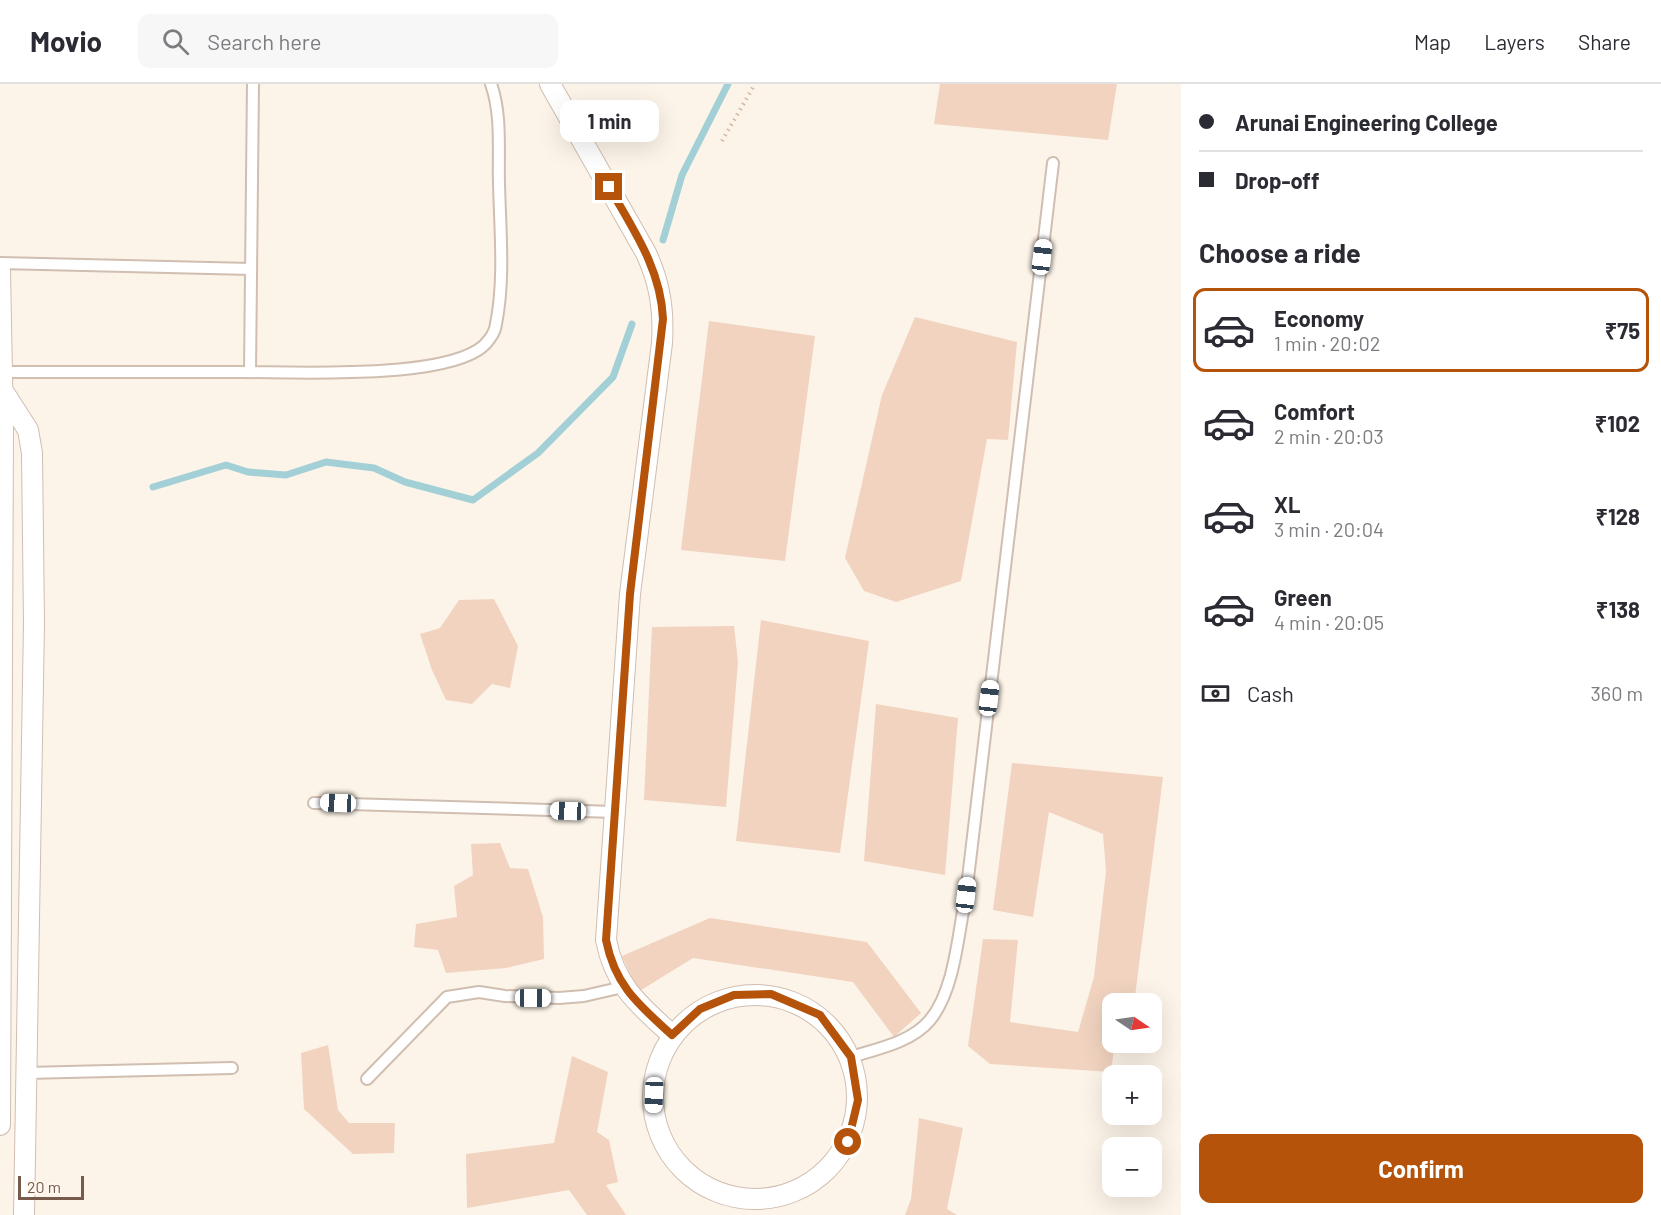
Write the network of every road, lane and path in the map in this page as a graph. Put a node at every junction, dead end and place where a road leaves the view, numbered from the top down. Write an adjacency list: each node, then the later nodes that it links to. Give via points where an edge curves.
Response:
1 (253, 84): 8 (lane)
2 (491, 84): 10 (lane, via 498,128 501,273 496,326 491,337 480,349 460,358 421,366 336,372)
3 (550, 84): 14 (street, via 646,253 662,302 662,343 630,594)
4 (755, 84): 5 (path)
5 (722, 141)
6 (1053, 163): 17 (lane, via 966,895 950,981 930,1021 909,1036)
7 (0, 263): 8 (lane)
8 (251, 269): 10 (lane)
9 (0, 270): 11 (street)
10 (250, 372): 11 (lane)
11 (3, 382): 12 (street); 19 (street, via 28,430 32,453 34,623)
12 (2, 428): 21 (street)
13 (314, 802): 14 (lane)
14 (615, 812): 15 (street, via 606,940 610,962)
15 (623, 987): 16 (street); 20 (lane, via 559,998 479,992 447,997)
16 (672, 1035): 17 (street, via 700,1009 734,995 771,994 820,1015); 22 (street, via 655,1073 654,1116 670,1155 700,1184)
17 (851, 1057): 22 (street, via 858,1100 848,1142 821,1177 783,1197)
18 (232, 1068): 19 (lane)
19 (26, 1073): 23 (street)
20 (367, 1079)
21 (0, 1125)
22 (738, 1207)
23 (24, 1215)

